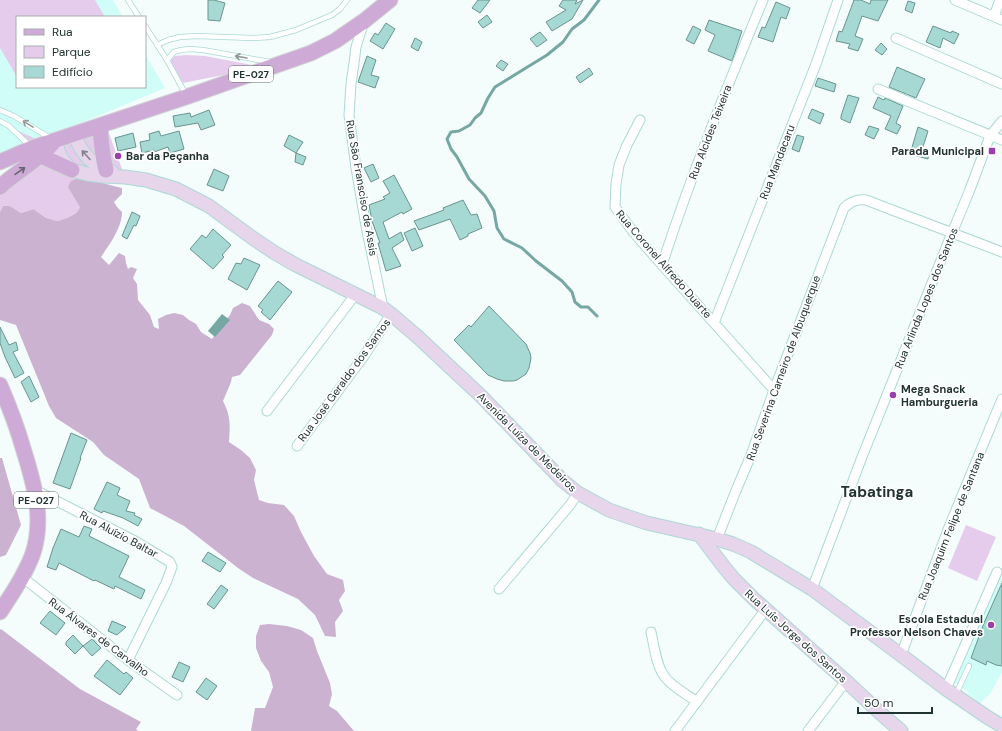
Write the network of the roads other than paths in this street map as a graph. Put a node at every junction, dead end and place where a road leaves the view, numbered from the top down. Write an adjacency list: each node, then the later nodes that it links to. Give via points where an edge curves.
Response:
1 (128, 0): 8 (lane)
2 (347, 0): 13 (lane, via 332,15 296,30 270,37 186,37)
3 (390, 0): 10 (main road, PE-027)
4 (763, 0): 38 (street, Rua Alcides Teixeira, via 708,136)
5 (955, 0): 9 (street)
6 (1000, 0): 9 (street)
7 (837, 1): 41 (street, Rua Mandacaru, via 816,64)
8 (138, 16)
9 (998, 18)
10 (364, 21): 15 (main road, PE-027, via 335,41); 40 (street, Rua São Fransciso de Assis, via 356,47 349,115 365,219)
11 (146, 28): 13 (lane)
12 (896, 38): 16 (street)
13 (157, 45): 14 (lane)
14 (167, 60): 15 (lane, one-way to 14, via 203,50 174,52); 18 (lane)
15 (280, 64): 18 (main road, PE-027)
16 (1002, 84)
17 (878, 89): 27 (street)
18 (186, 97): 25 (main road, PE-027)
19 (0, 110): 20 (lane)
20 (14, 116): 24 (lane); 29 (lane, one-way to 20)
21 (640, 120): 38 (street, Rua Coronel Alfredo Duarte, via 619,165 615,207)
22 (0, 121): 24 (lane)
23 (1002, 121): 27 (street, Rua Arlinda Lopes dos Santos)
24 (10, 126): 30 (lane)
25 (100, 126): 26 (main road, PE-027); 33 (main road)
26 (74, 134): 29 (main road, PE-027); 33 (street, one-way to 26, via 86,156)
27 (990, 136): 28 (street); 36 (street, Rua Arlinda Lopes dos Santos)
28 (1002, 140)
29 (55, 141): 30 (main road, PE-027, via 47,150); 32 (street, via 60,156)
30 (36, 152): 31 (main road, PE-027); 32 (main road); 35 (main road, PE-027, one-way to 30)
31 (0, 162)
32 (72, 170): 34 (street)
33 (106, 170): 34 (street)
34 (124, 177): 39 (street, Avenida Luíza de Medeiros, via 146,180 176,189 209,206 275,253)
35 (0, 187)
36 (952, 233): 37 (street); 43 (street, Rua Severina Carneiro de Albuquerque, via 866,200 860,199 848,204 844,208); 54 (street, Rua Arlinda Lopes dos Santos)
37 (1002, 252)
38 (662, 265): 41 (street, Rua Coronel Alfredo Duarte)
39 (355, 295): 40 (street, Avenida Luíza de Medeiros); 45 (street)
40 (387, 311): 46 (street, Rua José Geraldo dos Santos, via 364,356); 48 (street, Avenida Luíza de Medeiros, via 481,396 562,481)
41 (714, 323): 43 (street, Rua Coronel Alfredo Duarte)
42 (0, 385): 47 (main road, PE-027, via 18,430)
43 (774, 390): 50 (street, Rua Severina Carneiro de Albuquerque)
44 (1002, 398): 58 (street, Rua Joaquim Felipe de Santana, via 949,527)
45 (267, 411)
46 (297, 446)
47 (35, 490): 52 (main road, PE-027, via 37,534 32,555); 59 (street, Rua Aluízio Baltar, via 135,541 170,562 172,567 166,583)
48 (578, 493): 49 (street, Avenida Luíza de Medeiros, via 609,510 629,517); 53 (street)
49 (699, 534): 50 (street, Avenida Luíza de Medeiros); 55 (street, Rua Luís Jorge dos Santos, via 734,579)
50 (718, 539): 54 (street, Avenida Luíza de Medeiros, via 751,552)
51 (997, 572): 62 (street)
52 (22, 577): 56 (main road, PE-027); 59 (street, Rua Álvares de Carvalho)
53 (499, 589)
54 (812, 590): 58 (street, Avenida Luíza de Medeiros)
55 (766, 609): 61 (street, Rua Luís Jorge dos Santos); 64 (street)
56 (0, 612)
57 (651, 632): 64 (street, via 664,677)
58 (901, 655): 62 (street, Avenida Luíza de Medeiros)
59 (128, 660): 63 (street, Rua Álvares de Carvalho)
60 (969, 666): 62 (lane)
61 (846, 681): 67 (street); 68 (street, Rua Luís Jorge dos Santos)
62 (950, 692): 65 (street, Avenida Luíza de Medeiros)
63 (177, 695)
64 (697, 702): 66 (street)
65 (1002, 726)
66 (675, 731)
67 (808, 731)
68 (901, 731)

